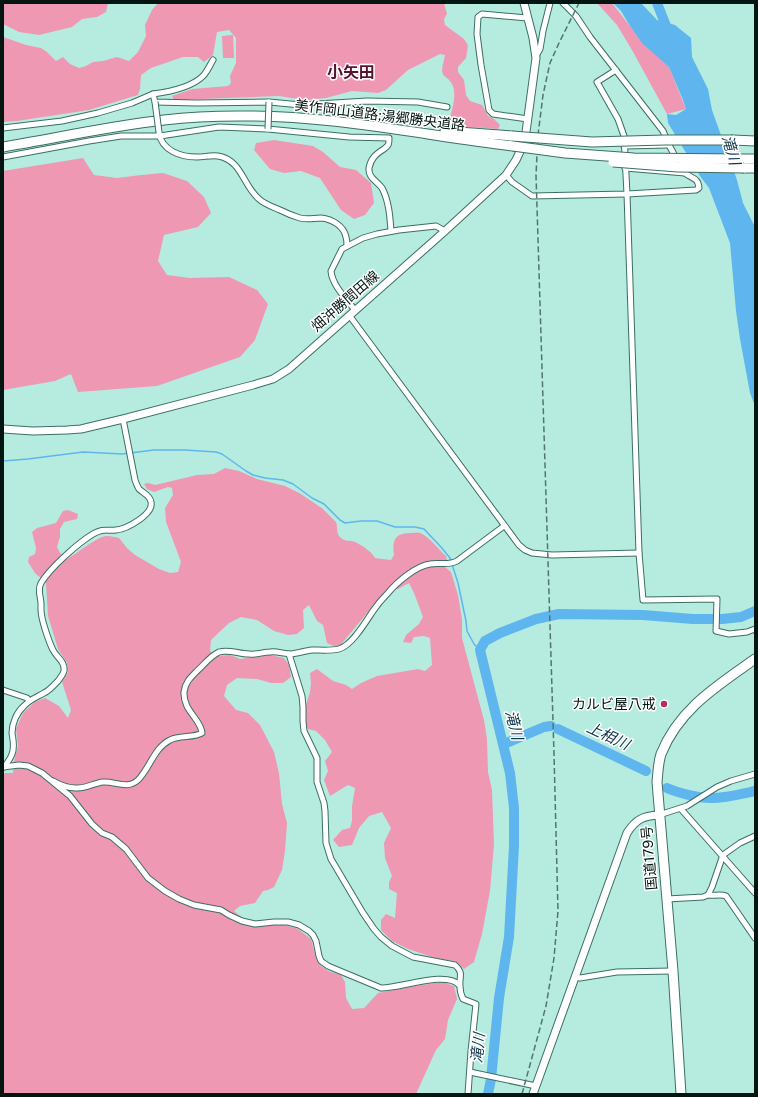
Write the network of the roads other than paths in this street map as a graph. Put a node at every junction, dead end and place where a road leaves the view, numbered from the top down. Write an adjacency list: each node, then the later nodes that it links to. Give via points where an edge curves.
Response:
1 (524, 3): 4 (main road, 畑沖勝間田線)
2 (550, 3): 5 (street)
3 (563, 3): 7 (street, via 576,16)
4 (528, 18): 5 (main road, 畑沖勝間田線); 12 (street, via 482,14 478,17 477,34 489,110 493,114)
5 (536, 58): 12 (main road, 畑沖勝間田線)
6 (213, 60): 8 (street, via 203,76 195,82)
7 (616, 70): 18 (street, via 663,131); 19 (street, via 597,82 618,119 624,136)
8 (153, 94): 9 (street); 14 (street, via 98,113)
9 (155, 102): 10 (street); 16 (street, bridge)
10 (269, 102): 11 (street, via 301,105 367,101 418,102); 15 (street, bridge)
11 (447, 107)
12 (528, 119): 27 (main road, 畑沖勝間田線, via 523,145)
13 (380, 126): 17 (highway, bridge, via 592,142); 20 (highway, 美作岡山道路;湯郷勝央道路, via 284,117 205,117 123,126); 21 (highway, 美作岡山道路;湯郷勝央道路, bridge, via 478,142)
14 (3, 128)
15 (268, 129): 16 (street, via 219,127); 29 (street, via 389,138 389,144 374,155 369,168 372,178 382,188 386,197)
16 (160, 134): 22 (street, via 121,136); 31 (street, via 164,145 170,150 189,156 220,156 234,163 259,200 301,218 322,218 341,226)
17 (755, 141)
18 (669, 145): 19 (street); 26 (street)
19 (624, 146): 24 (street)
20 (3, 147)
21 (583, 154): 23 (highway, 美作岡山道路;湯郷勝央道路, bridge, via 634,158); 25 (highway, bridge, via 601,161 634,164)
22 (3, 157)
23 (755, 159)
24 (625, 168): 26 (street); 28 (street)
25 (755, 168)
26 (685, 173): 28 (street, via 697,181 699,188)
27 (506, 175): 28 (street, via 532,196); 30 (main road, 畑沖勝間田線)
28 (627, 194): 37 (street)
29 (391, 231): 30 (street, via 436,226); 31 (street, via 363,238)
30 (445, 231): 32 (main road, 畑沖勝間田線)
31 (347, 246): 32 (street, via 340,252 331,275)
32 (355, 310): 33 (main road, 畑沖勝間田線)
33 (349, 315): 34 (main road, 畑沖勝間田線, via 274,379); 36 (street)
34 (122, 419): 35 (main road, 畑沖勝間田線, via 80,429); 42 (street, via 135,480 150,498 151,507 143,517 125,527 101,530 89,536 64,557 40,584 42,619 54,652 62,661 64,672 50,690)
35 (3, 429)
36 (504, 526): 37 (street, via 519,545 532,553); 39 (street, via 457,562 422,566 398,582 363,627 340,649)
37 (638, 553): 38 (street, via 643,600 717,599 716,631 729,634)
38 (755, 629)
39 (289, 654): 45 (street, via 218,652 189,679 185,686 186,704 202,728 202,733 164,744 138,780 132,784 102,782 76,788); 56 (street, via 302,696 304,731 317,758 317,782 324,803 326,844 332,859 381,937 413,957 455,965 461,972)
40 (755, 659): 47 (highway, 国道179号, via 709,692 688,712 670,736 660,756 657,782)
41 (3, 690): 42 (street)
42 (29, 701): 43 (street, via 23,706 13,724 14,746)
43 (4, 767): 45 (street, via 28,766)
44 (755, 774): 46 (street, via 717,787)
45 (53, 781): 56 (street, via 70,796 92,824 126,849 148,878 178,899 222,910 242,921 255,924 288,922 300,925 313,935 321,961 381,988 437,980 452,980)
46 (681, 808): 47 (street); 49 (street)
47 (659, 814): 52 (highway, 国道179号); 55 (main road, via 642,818 633,824 627,833)
48 (755, 836): 49 (street)
49 (722, 855): 50 (street); 51 (street)
50 (755, 893)
51 (708, 895): 52 (street); 53 (street, via 726,896)
52 (667, 899): 54 (highway, 国道179号)
53 (755, 938)
54 (673, 971): 55 (street, via 617,972); 61 (highway, 国道179号)
55 (575, 977): 58 (main road)
56 (459, 985): 57 (street, via 463,999 476,1004)
57 (471, 1072): 58 (street); 59 (street)
58 (536, 1086): 60 (main road)
59 (468, 1094)
60 (533, 1094)
61 (682, 1094)

